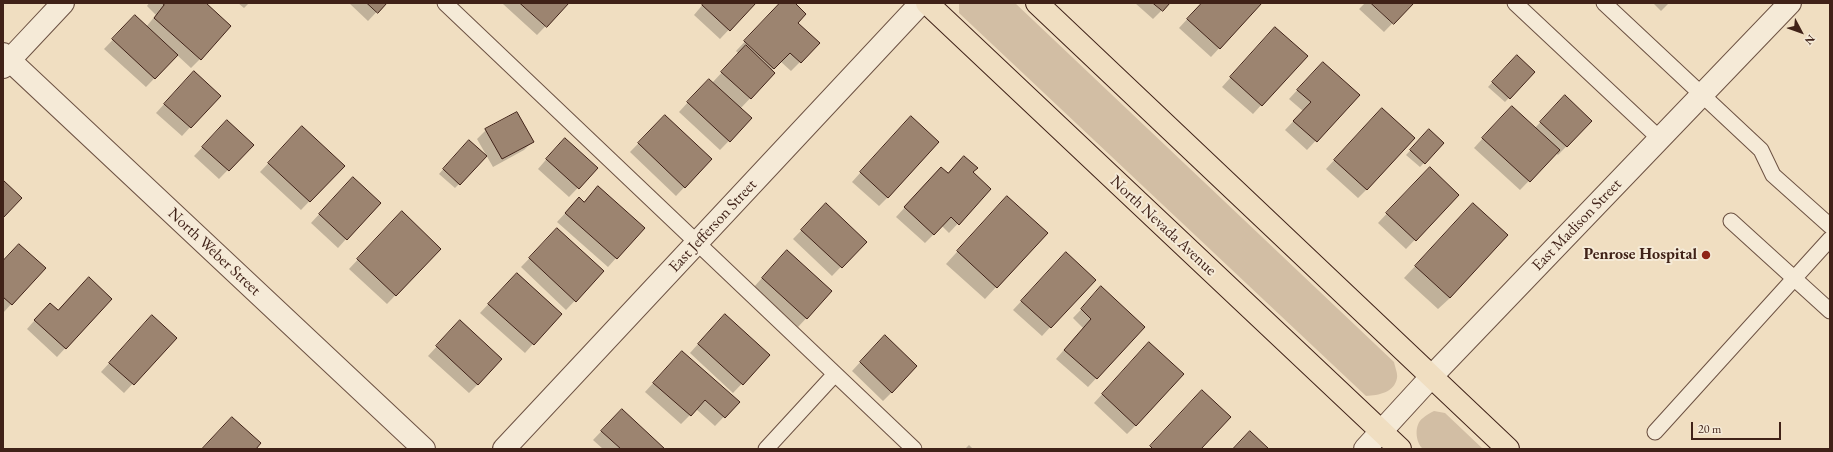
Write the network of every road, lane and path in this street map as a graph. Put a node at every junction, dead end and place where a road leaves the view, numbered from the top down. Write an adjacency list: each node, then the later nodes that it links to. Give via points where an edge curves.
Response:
1 (63, 3): 9 (street)
2 (445, 3): 15 (lane)
3 (921, 3): 15 (street, East Jefferson Street)
4 (928, 3): 20 (main road, North Nevada Avenue)
5 (1037, 3): 19 (main road)
6 (1515, 3): 11 (lane)
7 (1604, 3): 10 (lane)
8 (1790, 3): 10 (street, East Madison Street)
9 (5, 60): 22 (street, North Weber Street)
10 (1702, 96): 11 (street, East Madison Street); 13 (lane, via 1761,150 1773,175)
11 (1660, 138): 19 (street, East Madison Street)
12 (1731, 221): 16 (lane)
13 (1830, 226)
14 (1830, 239): 16 (lane)
15 (697, 243): 18 (lane); 23 (street, East Jefferson Street)
16 (1794, 278): 17 (lane); 21 (lane)
17 (1830, 311)
18 (835, 374): 24 (lane); 25 (lane)
19 (1432, 377): 20 (street, East Madison Street); 28 (main road)
20 (1382, 432): 26 (street, East Madison Street); 27 (main road, North Nevada Avenue)
21 (1654, 432)
22 (424, 449)
23 (504, 449)
24 (766, 449)
25 (914, 449)
26 (1365, 449)
27 (1400, 449)
28 (1508, 449)

